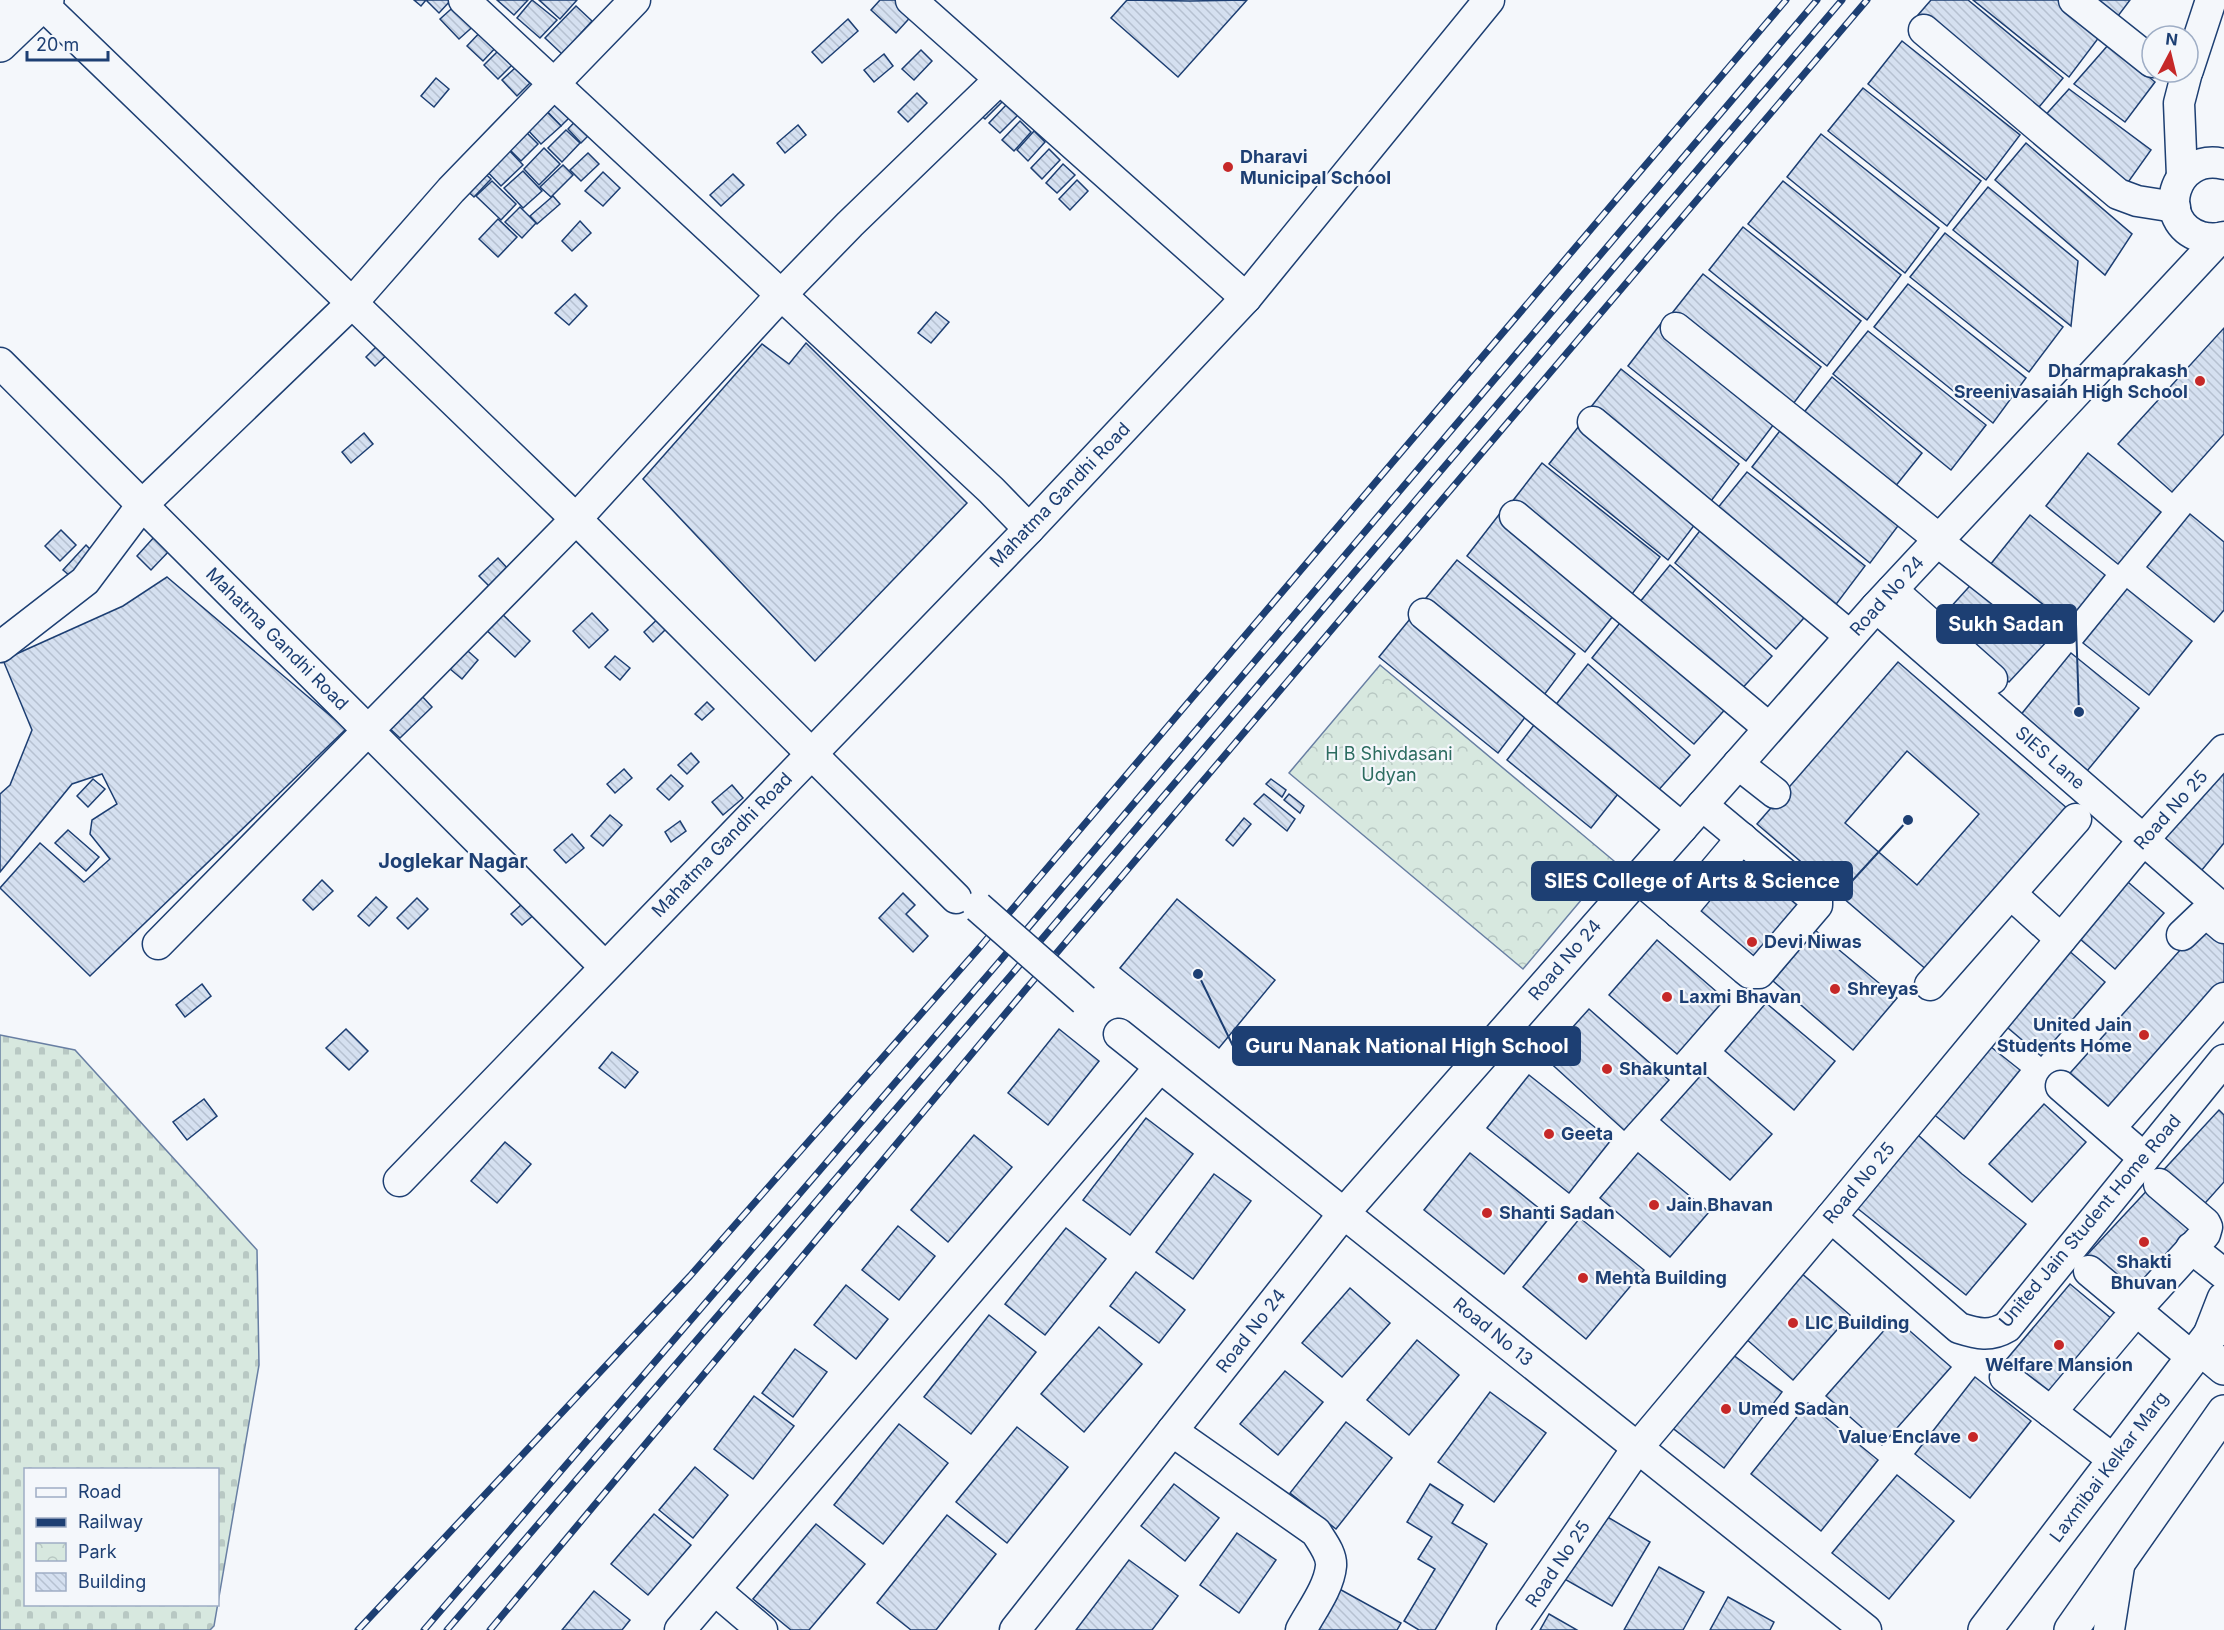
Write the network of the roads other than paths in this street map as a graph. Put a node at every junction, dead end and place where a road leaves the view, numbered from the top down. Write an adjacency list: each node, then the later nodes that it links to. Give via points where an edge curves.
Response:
1 (9, 0): 9 (main road)
2 (464, 0): 15 (street)
3 (636, 0): 15 (street)
4 (911, 0): 14 (street)
5 (1489, 0): 22 (street, Mahatma Gandhi Road)
6 (2074, 0): 13 (street)
7 (2211, 0): 10 (street)
8 (42, 1): 12 (main road); 23 (street)
9 (0, 9)
10 (2200, 28)
11 (1924, 30): 19 (street, via 2118,194)
12 (0, 45)
13 (2140, 52)
14 (999, 80): 21 (street); 22 (street)
15 (554, 84): 21 (street); 23 (street, via 451,190)
16 (2180, 84): 18 (street)
17 (2224, 164): 18 (street, via 2202,163)
18 (2182, 176): 19 (street, via 2175,188)
19 (2175, 207): 20 (street, via 2183,226 2194,234)
20 (2222, 237): 31 (street, Road No 24)
21 (781, 295): 29 (street); 30 (street)
22 (1246, 298): 30 (street, Mahatma Gandhi Road)
23 (352, 303): 27 (street); 29 (street)
24 (1676, 328): 31 (street)
25 (0, 363): 27 (street, Mahatma Gandhi Road)
26 (1593, 422): 35 (street)
27 (142, 506): 36 (street, via 86,581); 39 (street, Mahatma Gandhi Road)
28 (1515, 516): 38 (street)
29 (576, 519): 39 (street); 41 (street)
30 (1029, 529): 41 (street, Mahatma Gandhi Road)
31 (1938, 540): 32 (street, Road No 24); 34 (street)
32 (1884, 598): 35 (street, Road No 24); 37 (street); 48 (street, SIES Lane)
33 (1424, 614): 46 (street)
34 (2045, 626)
35 (1850, 636): 38 (street, Road No 24)
36 (0, 647)
37 (1992, 679)
38 (1769, 728): 42 (street, Road No 24)
39 (368, 730): 56 (street); 57 (street, Mahatma Gandhi Road)
40 (2224, 750): 48 (street, Road No 25)
41 (811, 754): 57 (street, Mahatma Gandhi Road); 60 (street, bridge, via 967,902)
42 (1738, 764): 43 (street); 44 (street, Road No 24)
43 (1775, 793)
44 (1702, 805): 46 (street, Road No 24); 47 (street)
45 (2076, 819): 50 (street)
46 (1682, 828): 49 (street, Road No 24)
47 (1742, 838): 52 (street); 52 (street, via 1818,901 1817,905 1756,974 1744,969)
48 (2144, 839): 51 (street, SIES Lane); 55 (street, Road No 25)
49 (1638, 878): 52 (street); 70 (street, Road No 24)
50 (2011, 894): 55 (street); 58 (street)
51 (2224, 910)
52 (1679, 913)
53 (2224, 928): 54 (street, via 2203,915)
54 (2182, 935)
55 (2061, 939): 71 (street, Road No 25)
56 (158, 944)
57 (604, 966): 68 (street, Mahatma Gandhi Road)
58 (1930, 985)
59 (2224, 998): 62 (street)
60 (1084, 1000)
61 (1119, 1034): 63 (street, Road No 13)
62 (2173, 1055): 64 (street); 66 (street)
63 (1160, 1067): 70 (street, Road No 13); 85 (street)
64 (2211, 1075): 67 (street, United Jain Student Home Road)
65 (2061, 1086): 66 (street)
66 (2110, 1128): 67 (street)
67 (2144, 1158): 71 (street, United Jain Student Home Road, via 2007,1327 1996,1333 1980,1335 1959,1328)
68 (399, 1181)
69 (2159, 1184): 72 (street, via 2205,1223 2205,1234)
70 (1344, 1213): 81 (street, Road No 24); 82 (street, Road No 13)
71 (1831, 1217): 82 (street, Road No 25)
72 (2191, 1248): 73 (street); 76 (street)
73 (2224, 1274)
74 (2088, 1281): 76 (street)
75 (2224, 1299): 77 (main road, Laxmibai Kelkar Marg)
76 (2131, 1317): 77 (street); 79 (street)
77 (2205, 1351): 83 (main road, Laxmibai Kelkar Marg)
78 (2005, 1377): 79 (street)
79 (2051, 1412): 83 (street)
80 (2224, 1413): 84 (main road)
81 (1172, 1431): 88 (street, Road No 24); 89 (street, via 1316,1532 1326,1546 1331,1565 1326,1585)
82 (1638, 1447): 90 (street, Road No 25); 91 (street, Road No 13)
83 (2114, 1461): 92 (main road, Laxmibai Kelkar Marg)
84 (2120, 1560): 93 (main road); 94 (street)
85 (715, 1590): 86 (street); 87 (street)
86 (680, 1630)
87 (762, 1630)
88 (1015, 1630)
89 (1301, 1630)
90 (1512, 1630)
91 (1866, 1630)
92 (1985, 1630)
93 (2071, 1630)
94 (2109, 1630)

